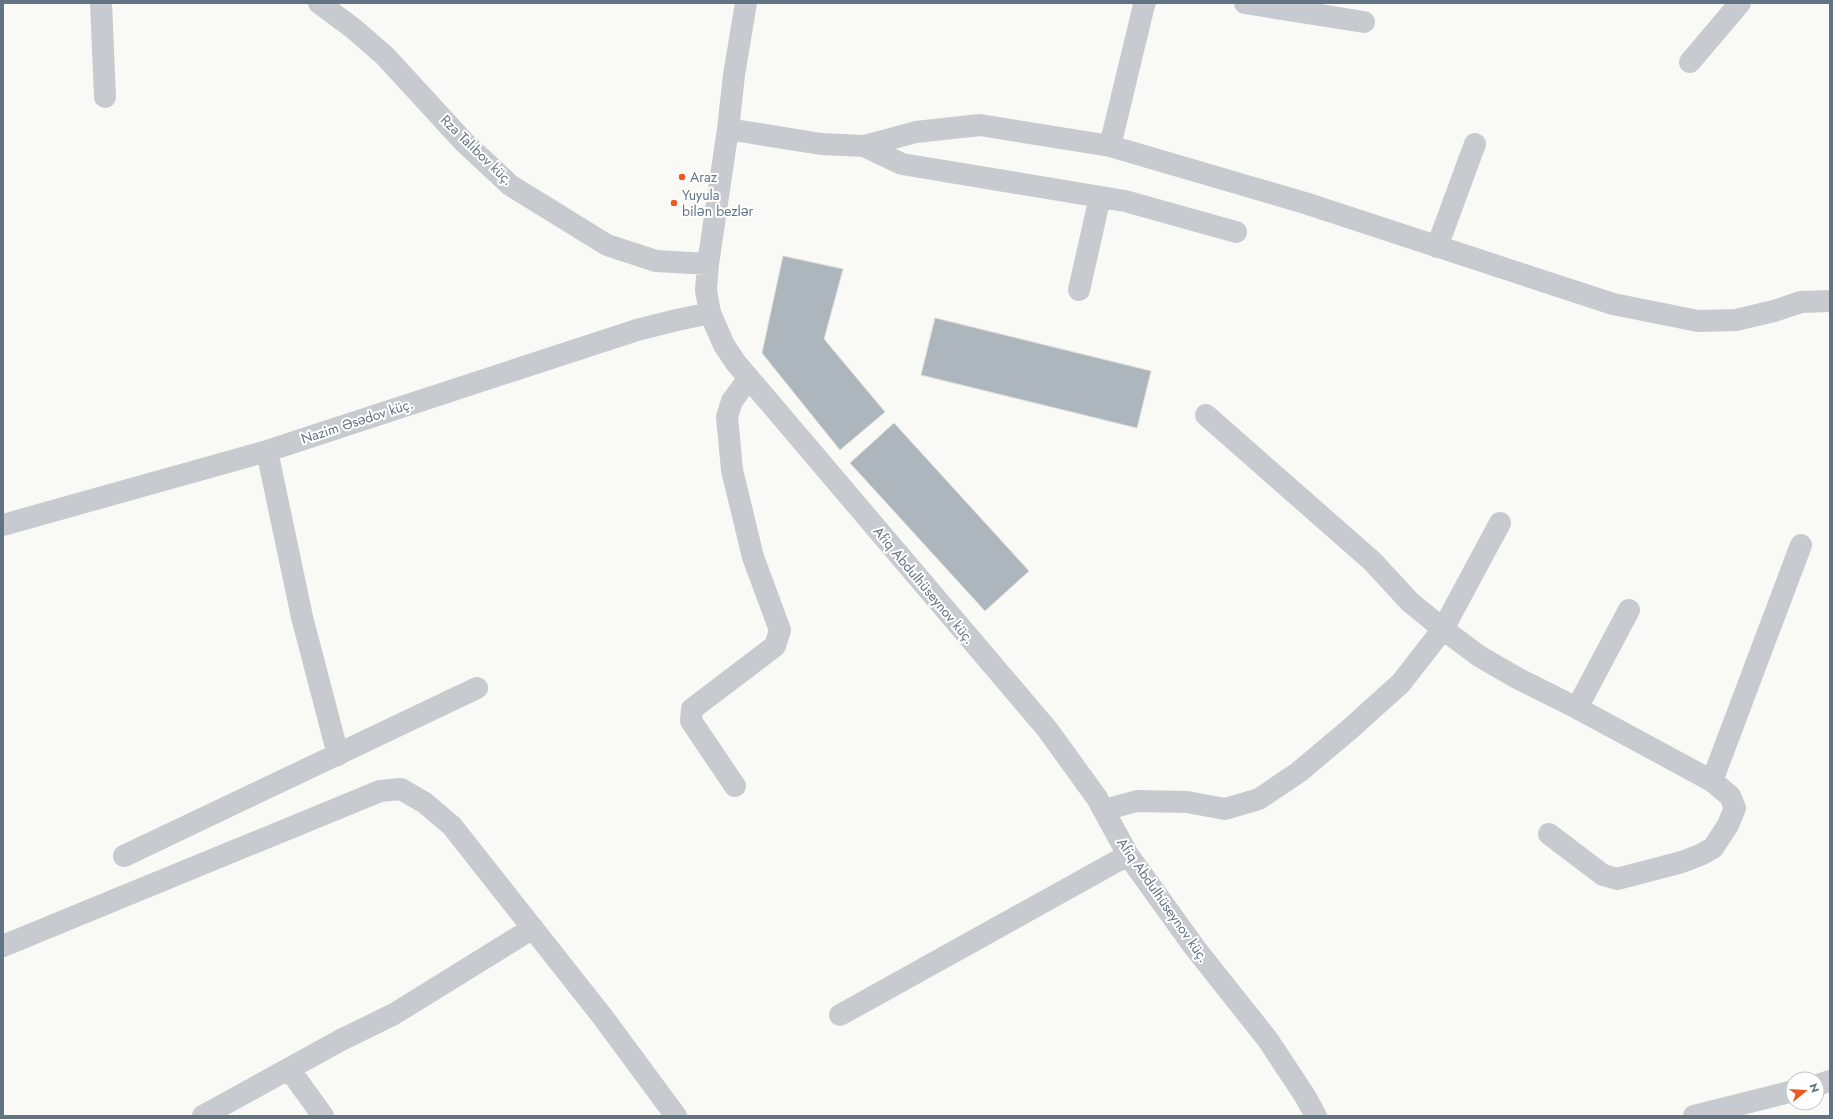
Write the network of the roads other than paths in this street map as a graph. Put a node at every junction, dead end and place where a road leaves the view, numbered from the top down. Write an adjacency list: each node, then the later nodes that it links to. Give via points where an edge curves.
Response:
1 (101, 3): 9 (street)
2 (319, 3): 17 (street, Rza Talıbov küç., via 354,28 385,56 464,142 510,185 607,245 656,261)
3 (746, 3): 10 (street, Afiq Abdulhüseynov küç.)
4 (1145, 3): 13 (street)
5 (1245, 3): 7 (street)
6 (1740, 3): 8 (street)
7 (1364, 22)
8 (1690, 62)
9 (105, 97)
10 (728, 129): 12 (street, via 821,144); 17 (street, Afiq Abdulhüseynov küç.)
11 (1475, 144): 16 (street)
12 (864, 146): 13 (street, via 916,132 980,124); 14 (street, via 902,164)
13 (1110, 146): 16 (street, via 1305,203)
14 (1100, 197): 15 (street, via 1125,201); 18 (street)
15 (1236, 232)
16 (1437, 247): 19 (street, via 1613,304 1698,321 1736,320 1801,302)
17 (708, 264): 20 (street, Afiq Abdulhüseynov küç., via 706,290)
18 (1079, 290)
19 (1830, 300)
20 (710, 313): 21 (street, Afiq Abdulhüseynov küç., via 724,345); 23 (street, Nazim Əsədov küç., via 637,330)
21 (749, 378): 33 (street, via 732,401 727,417 732,470 753,557 780,630 775,646 692,709 691,721); 34 (street, Afiq Abdulhüseynov küç., via 1047,729)
22 (1206, 415): 28 (street, via 1372,561 1410,602)
23 (267, 451): 25 (street, Nazim Əsədov küç.); 31 (street, via 302,618)
24 (1500, 523): 28 (street)
25 (3, 525)
26 (1800, 545): 32 (street)
27 (1630, 610): 30 (street)
28 (1443, 629): 30 (street, via 1479,656); 34 (street, via 1401,683 1299,772 1259,799 1225,809 1187,802 1137,802)
29 (477, 688): 31 (street)
30 (1577, 708): 32 (street)
31 (338, 755): 37 (street)
32 (1712, 781): 35 (street, via 1730,796 1735,808 1728,825 1713,848 1682,862 1617,879 1603,876)
33 (735, 786)
34 (1104, 810): 36 (street, Afiq Abdulhüseynov küç.)
35 (1549, 834)
36 (1128, 855): 40 (street); 46 (street, Afiq Abdulhüseynov küç., via 1195,948 1268,1040)
37 (124, 856)
38 (533, 928): 39 (street, via 452,826 425,803 401,789 380,791); 41 (street, via 394,1014); 45 (street)
39 (3, 946)
40 (840, 1015)
41 (289, 1069): 43 (street); 44 (street)
42 (1785, 1093): 47 (street)
43 (203, 1116)
44 (323, 1116)
45 (676, 1116)
46 (1316, 1116)
47 (1694, 1116)

